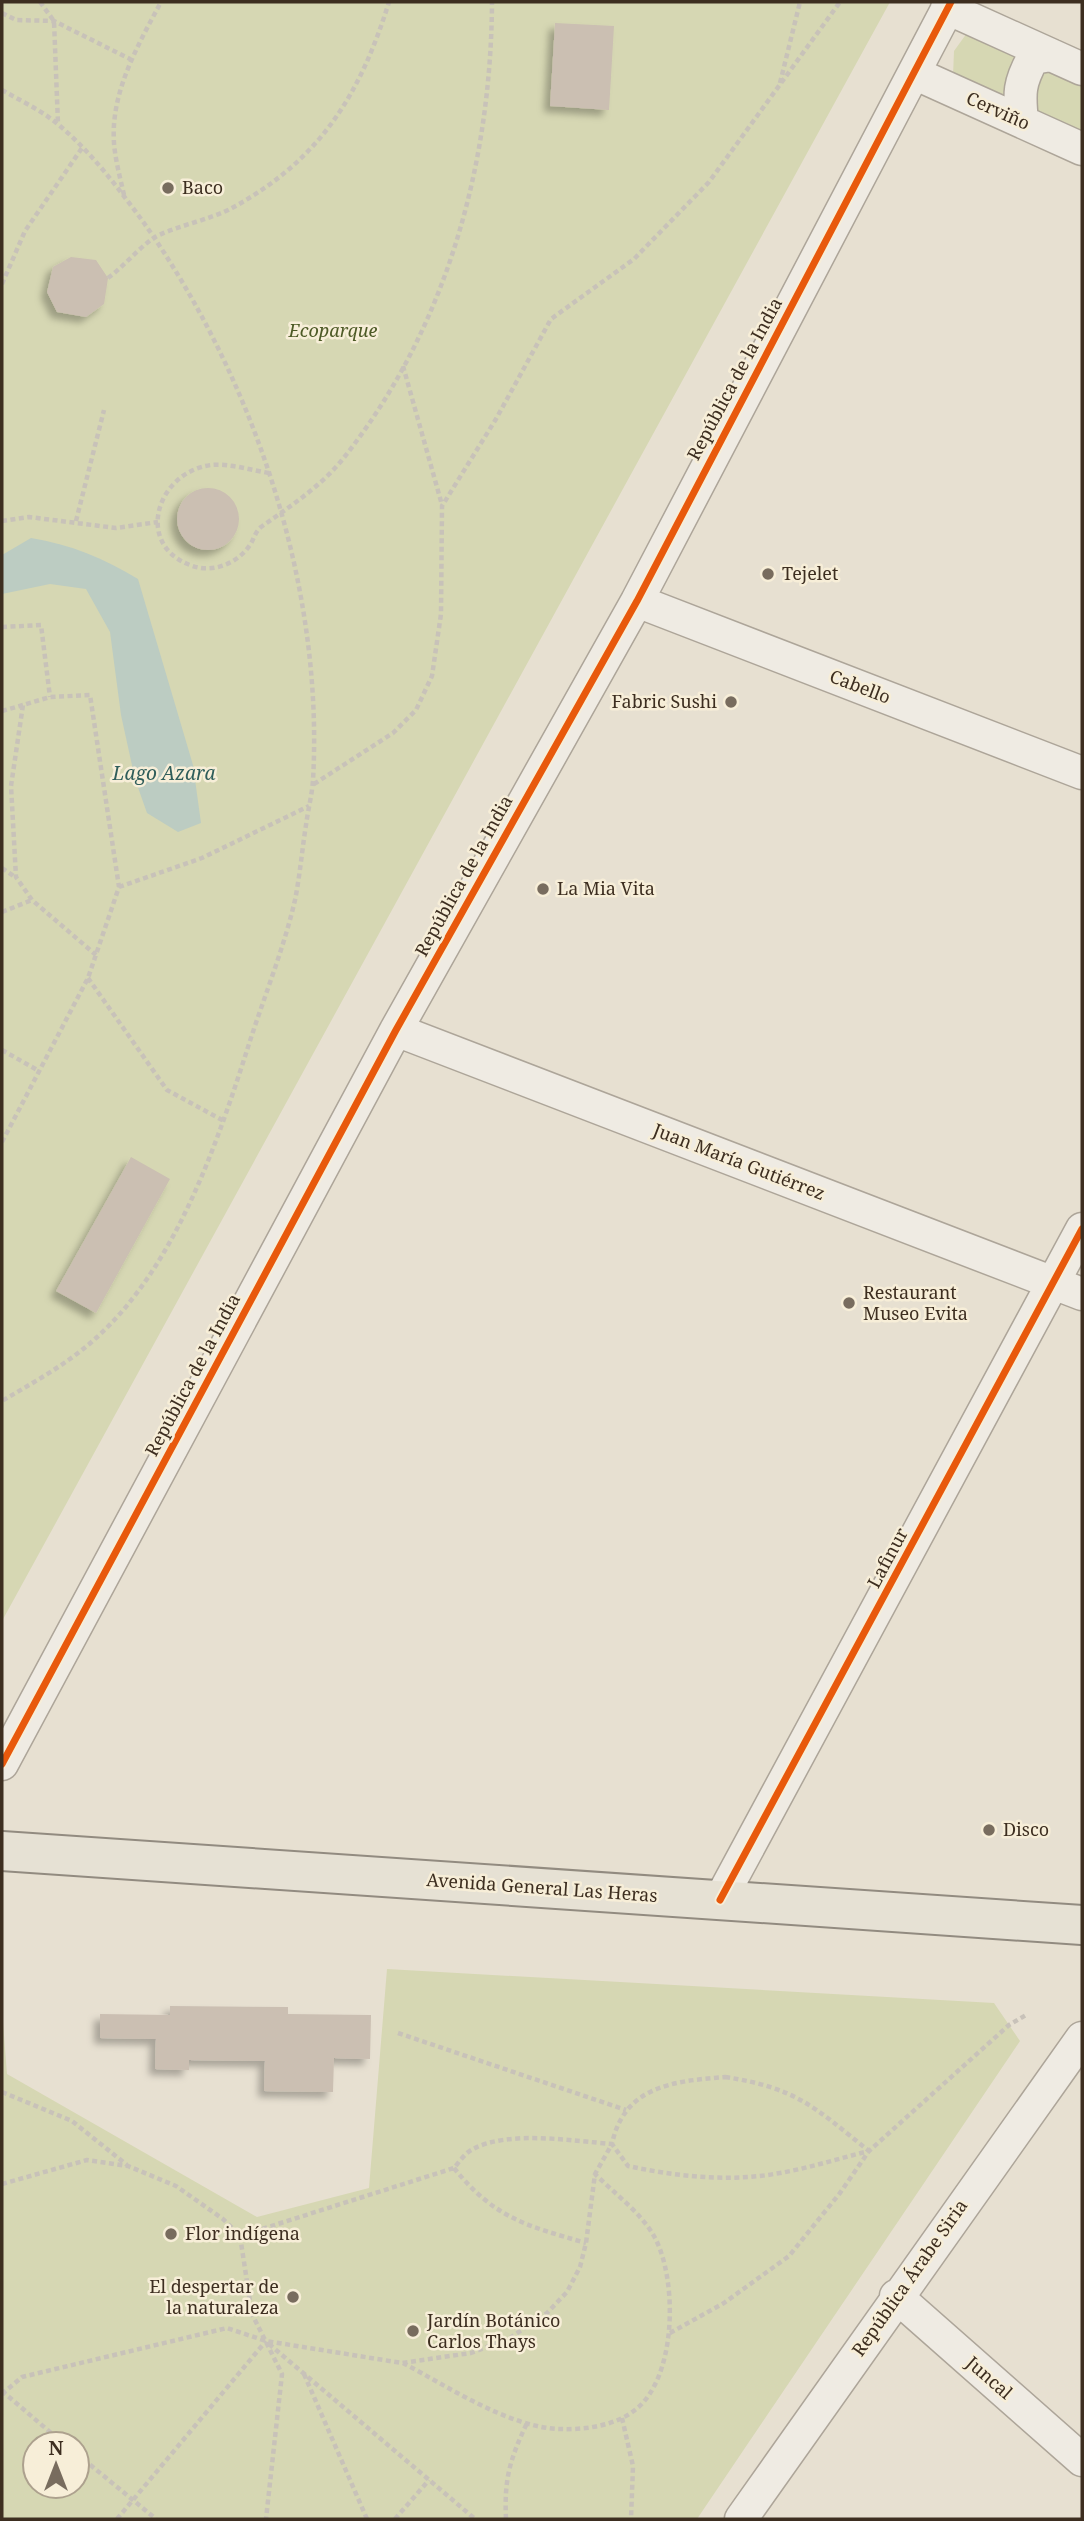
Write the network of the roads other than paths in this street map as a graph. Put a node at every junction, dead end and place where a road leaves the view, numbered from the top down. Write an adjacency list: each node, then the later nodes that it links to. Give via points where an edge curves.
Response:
1 (949, 5): 2 (street); 4 (street, República de la India)
2 (1051, 55): 3 (street); 5 (street, via 1033,58 1027,69 1018,90)
3 (1082, 69)
4 (914, 73): 5 (street, Cerviño); 7 (street, República de la India)
5 (1022, 121): 6 (street, Cerviño)
6 (1082, 149)
7 (637, 601): 8 (street, Cabello); 9 (street, República de la India)
8 (1082, 773)
9 (396, 1030): 11 (street, Juan María Gutiérrez); 13 (street, República de la India)
10 (1082, 1229): 11 (street, Lafinur)
11 (1053, 1283): 12 (street, Juan María Gutiérrez); 15 (street, Lafinur)
12 (1082, 1293)
13 (2, 1764)
14 (2, 1852): 15 (main road, Avenida General Las Heras)
15 (720, 1900): 16 (main road, Avenida General Las Heras)
16 (1082, 1925)
17 (1082, 2038): 18 (street, República Árabe Siria)
18 (896, 2296): 19 (street, Juncal); 20 (street, República Árabe Siria)
19 (1082, 2460)
20 (741, 2519)

